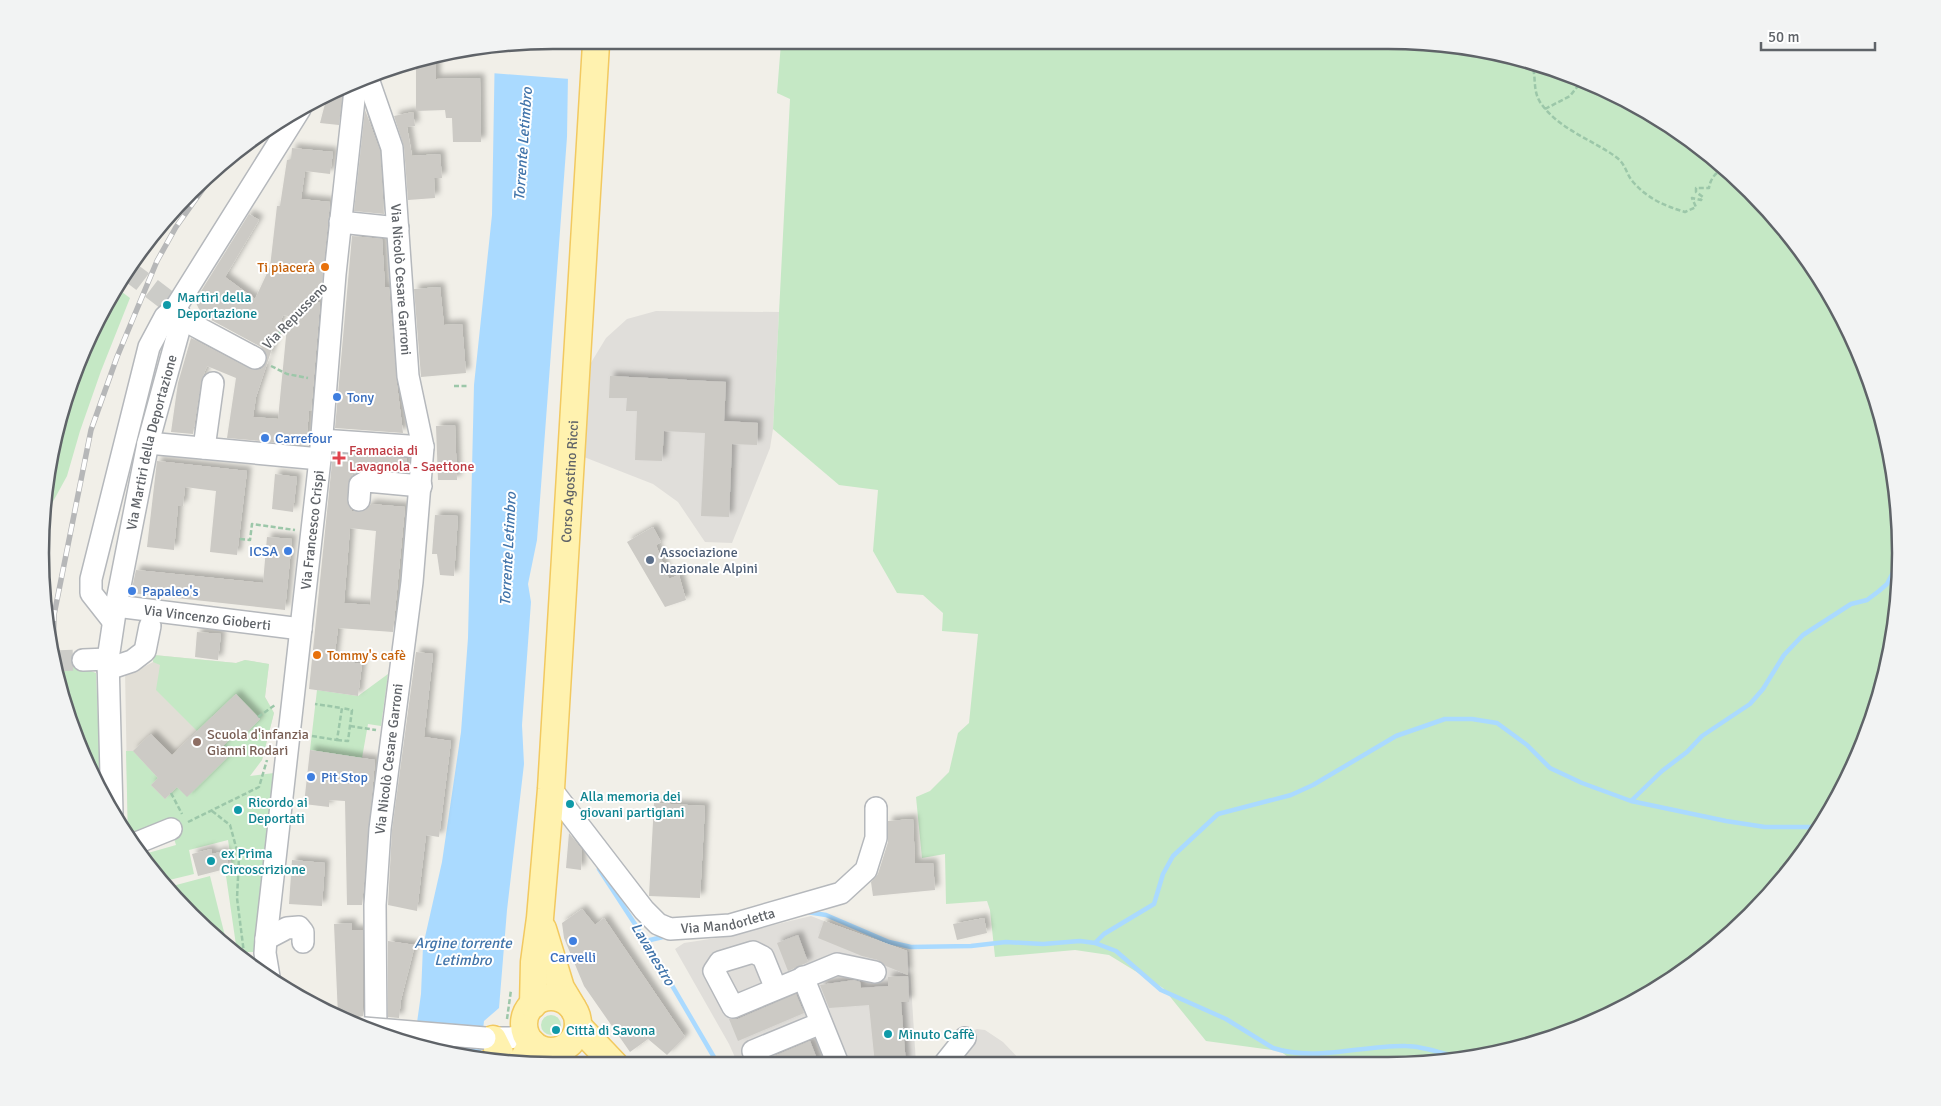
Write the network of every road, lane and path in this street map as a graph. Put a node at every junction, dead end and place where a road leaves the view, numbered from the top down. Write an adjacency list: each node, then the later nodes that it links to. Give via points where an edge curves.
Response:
1 (596, 49): 40 (main road, Corso Agostino Ricci)
2 (1532, 70): 6 (path, via 1535,91)
3 (370, 84): 10 (street, Via Nicolò Cesare Garroni, via 392,148)
4 (1578, 86): 6 (path, via 1568,97)
5 (355, 89): 9 (street, Via Francesco Crispi)
6 (1546, 109): 8 (path, via 1579,136 1616,157 1632,181 1650,198 1668,208 1685,212 1696,207 1692,198 1701,200 1703,197 1696,188 1709,188 1709,181)
7 (293, 121): 12 (street, Via Martiri della Deportazione)
8 (1718, 173)
9 (340, 222): 10 (street); 11 (street, Via Francesco Crispi)
10 (398, 228): 19 (street, Via Nicolò Cesare Garroni, via 408,376)
11 (334, 274): 13 (path, Via Repusseno); 14 (street, Via Francesco Crispi)
12 (179, 313): 13 (street, Via Repusseno); 18 (street, Via Martiri della Deportazione); 26 (street, via 165,317 149,347 91,579 91,593)
13 (255, 358): 14 (path, Via Repusseno, via 287,374)
14 (326, 381): 21 (street, Via Francesco Crispi)
15 (213, 383): 20 (street)
16 (454, 386): 17 (path)
17 (467, 386)
18 (148, 444): 20 (street); 26 (street, Via Martiri della Deportazione)
19 (423, 447): 21 (street); 22 (street, Via Nicolò Cesare Garroni)
20 (204, 448): 21 (street)
21 (321, 449): 24 (street, Via Francesco Crispi)
22 (421, 486): 23 (street, via 367,481 360,485); 36 (street, Via Nicolò Cesare Garroni, via 412,582)
23 (359, 500)
24 (312, 532): 25 (path, via 252,524 250,540); 28 (street, Via Francesco Crispi)
25 (240, 539)
26 (114, 613): 28 (street, Via Vincenzo Gioberti); 30 (street, Via Martiri della Deportazione)
27 (150, 626): 30 (street, via 145,651 132,661)
28 (301, 629): 48 (street, Via Francesco Crispi)
29 (83, 660): 30 (street)
30 (108, 664): 42 (street, Via Martiri della Deportazione)
31 (315, 704): 33 (path)
32 (271, 707): 34 (path)
33 (342, 708): 35 (path, via 352,710); 38 (path)
34 (258, 717)
35 (350, 726): 36 (path); 38 (path, via 348,741)
36 (391, 733): 57 (street, Via Nicolò Cesare Garroni, via 375,905)
37 (312, 736): 38 (path)
38 (337, 740)
39 (268, 754): 44 (path, via 259,787)
40 (551, 789): 43 (street, Via Mandorletta, via 644,910 658,924 670,929 730,925 842,893 866,870 876,838); 47 (main road, Corso Agostino Ricci)
41 (171, 793): 44 (path, via 186,823)
42 (112, 796)
43 (876, 808)
44 (212, 811): 50 (path, via 230,825 239,858 236,898)
45 (171, 829): 46 (street)
46 (140, 842)
47 (540, 918): 55 (main road, Corso Agostino Ricci); 60 (main road, Corso Agostino Ricci, via 561,988)
48 (276, 934): 49 (street, via 299,927); 51 (street, Via Francesco Crispi, via 265,953)
49 (303, 942)
50 (244, 951)
51 (268, 968)
52 (876, 972): 53 (street, via 837,964)
53 (803, 977): 54 (street); 56 (street)
54 (776, 989)
55 (533, 1005): 60 (main road, Corso Agostino Ricci, via 525,1019); 60 (main road, via 549,998 566,1002)
56 (818, 1016): 64 (street, via 753,1051); 65 (street)
57 (376, 1025)
58 (401, 1033): 61 (street, bridge)
59 (965, 1038): 66 (street)
60 (549, 1043): 61 (street); 62 (main road); 63 (main road)
61 (493, 1046)
62 (583, 1057)
63 (591, 1057)
64 (756, 1057)
65 (835, 1057)
66 (950, 1057)

